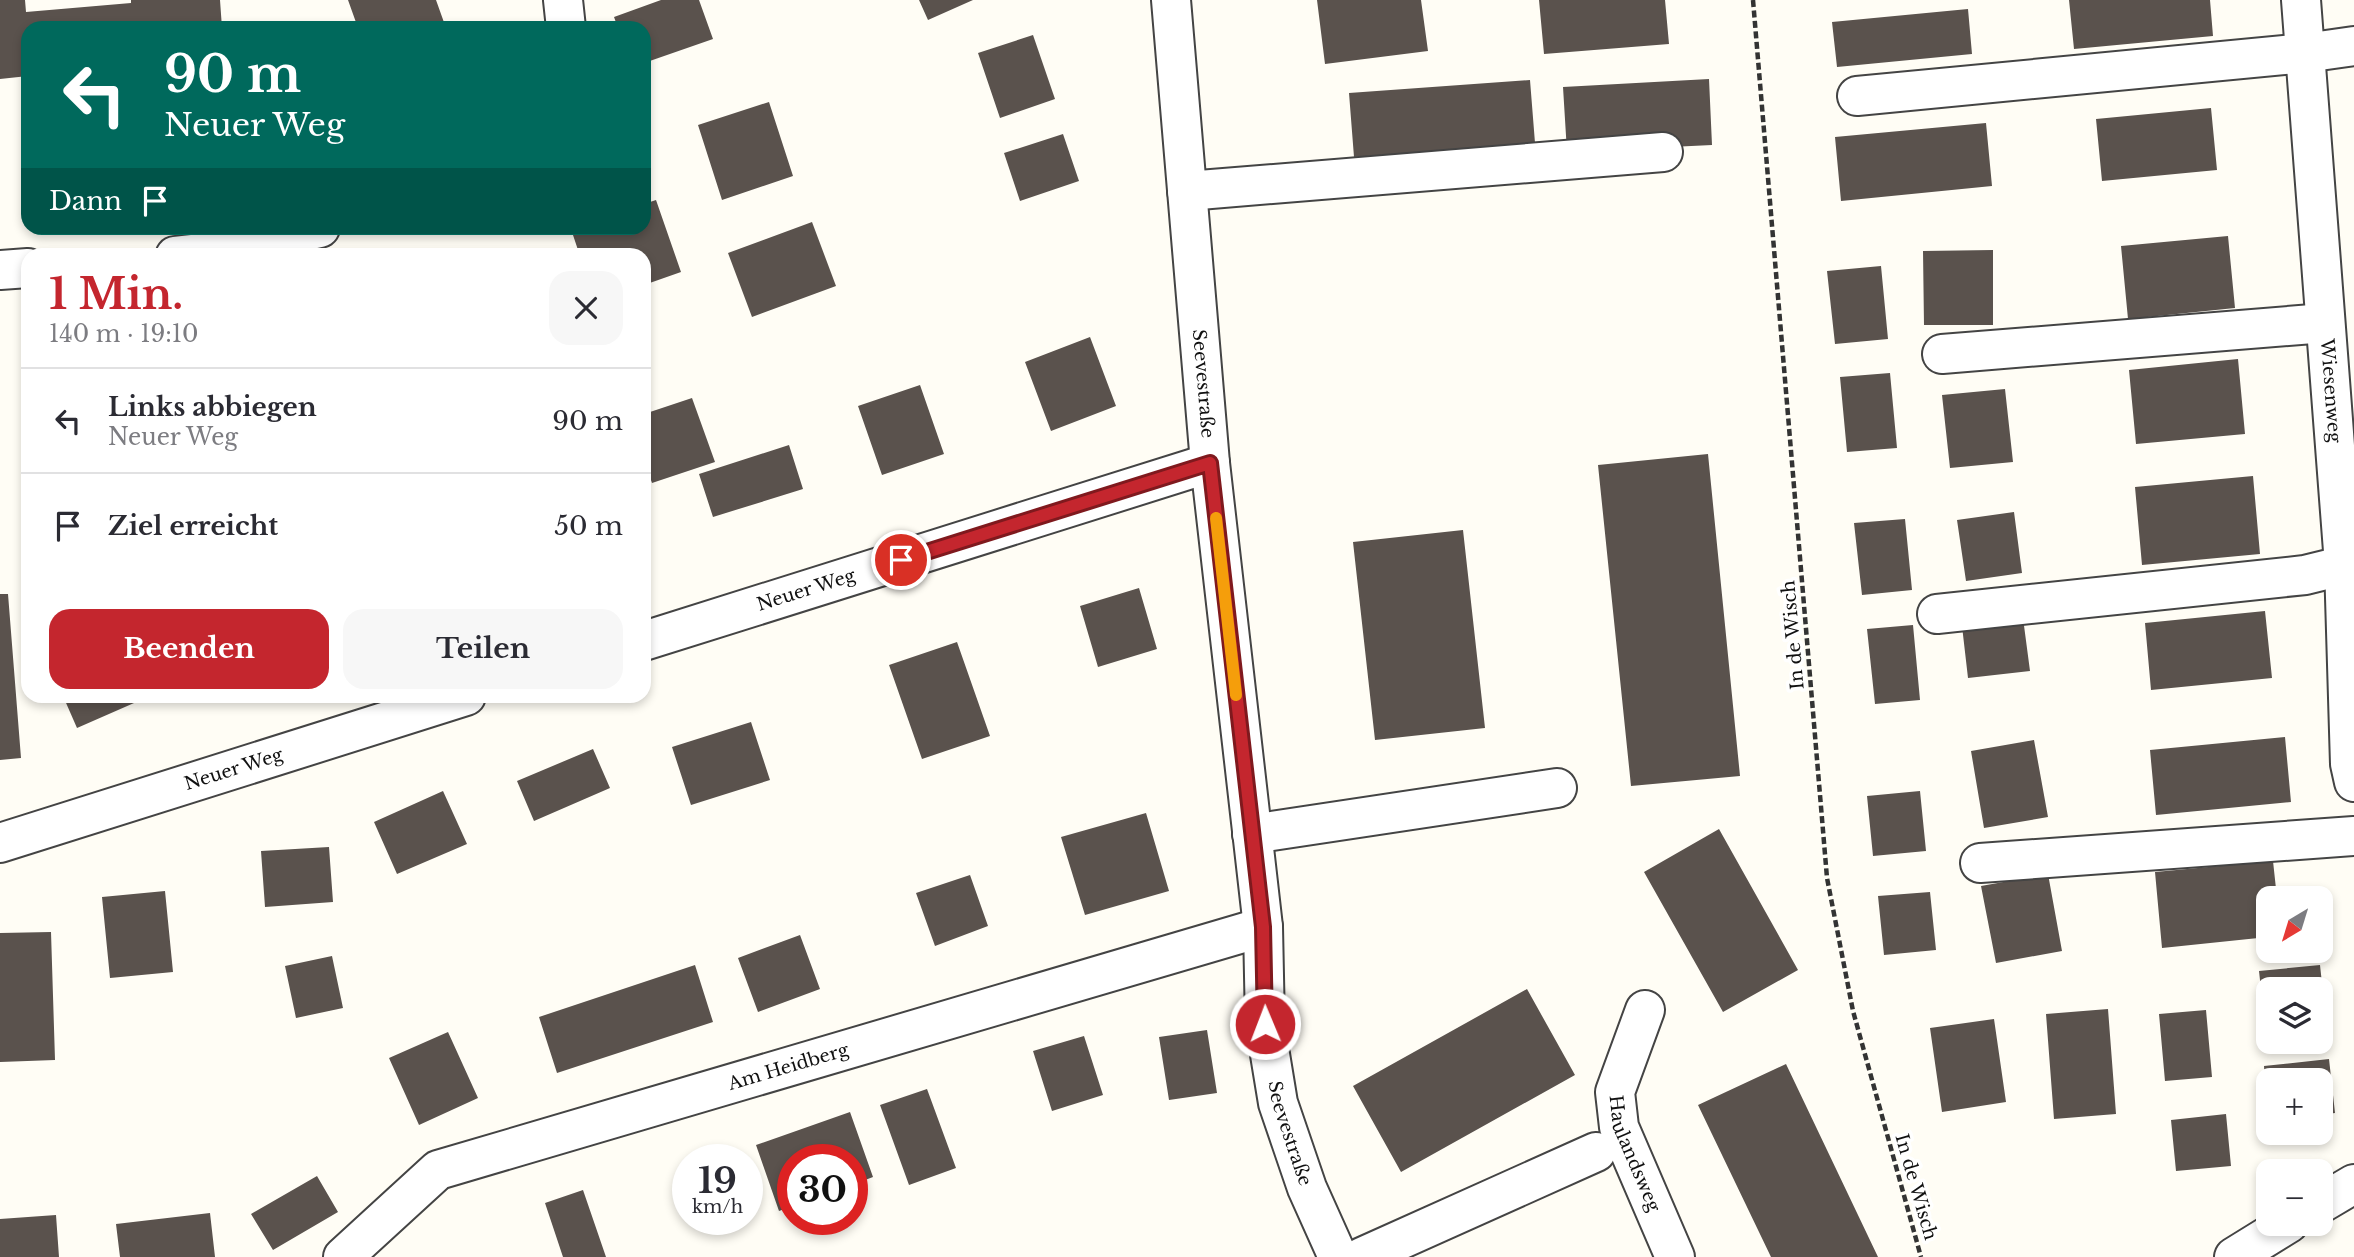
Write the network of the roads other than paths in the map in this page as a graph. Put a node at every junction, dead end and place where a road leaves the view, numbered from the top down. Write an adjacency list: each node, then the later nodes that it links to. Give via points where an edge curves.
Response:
1 (564, 0): 4 (street)
2 (1171, 0): 9 (street, Seevestraße)
3 (2301, 0): 6 (street, Wiesenweg)
4 (566, 21)
5 (2354, 46): 6 (street)
6 (2305, 53): 7 (street); 14 (street, Wiesenweg)
7 (1857, 96)
8 (1663, 152): 9 (street)
9 (1187, 191): 16 (street, Seevestraße)
10 (289, 235): 11 (street)
11 (233, 248)
12 (21, 268): 13 (street)
13 (0, 270)
14 (2325, 323): 15 (street); 17 (street, Wiesenweg)
15 (1942, 354)
16 (1210, 463): 20 (street, Neuer Weg); 24 (street, Seevestraße)
17 (2346, 484): 18 (street, Wiesenweg)
18 (2349, 563): 19 (street, via 2305,575); 22 (street, Wiesenweg, via 2350,764)
19 (1937, 614)
20 (651, 638)
21 (444, 703): 26 (street, Neuer Weg)
22 (2354, 782)
23 (1557, 788): 24 (street)
24 (1252, 834): 28 (street, Seevestraße)
25 (2354, 836): 27 (street)
26 (0, 843)
27 (1980, 863)
28 (1263, 927): 34 (street, Am Heidberg, via 438,1170); 35 (street, Seevestraße, via 1265,1024 1278,1103 1307,1188)
29 (1645, 1010): 37 (street, Haulandsweg, via 1615,1092 1619,1127)
30 (1596, 1152): 36 (street)
31 (2354, 1184): 32 (street)
32 (2333, 1196)
33 (2268, 1236): 38 (street)
34 (343, 1257)
35 (1338, 1257)
36 (1362, 1257)
37 (1675, 1257)
38 (2234, 1257)

